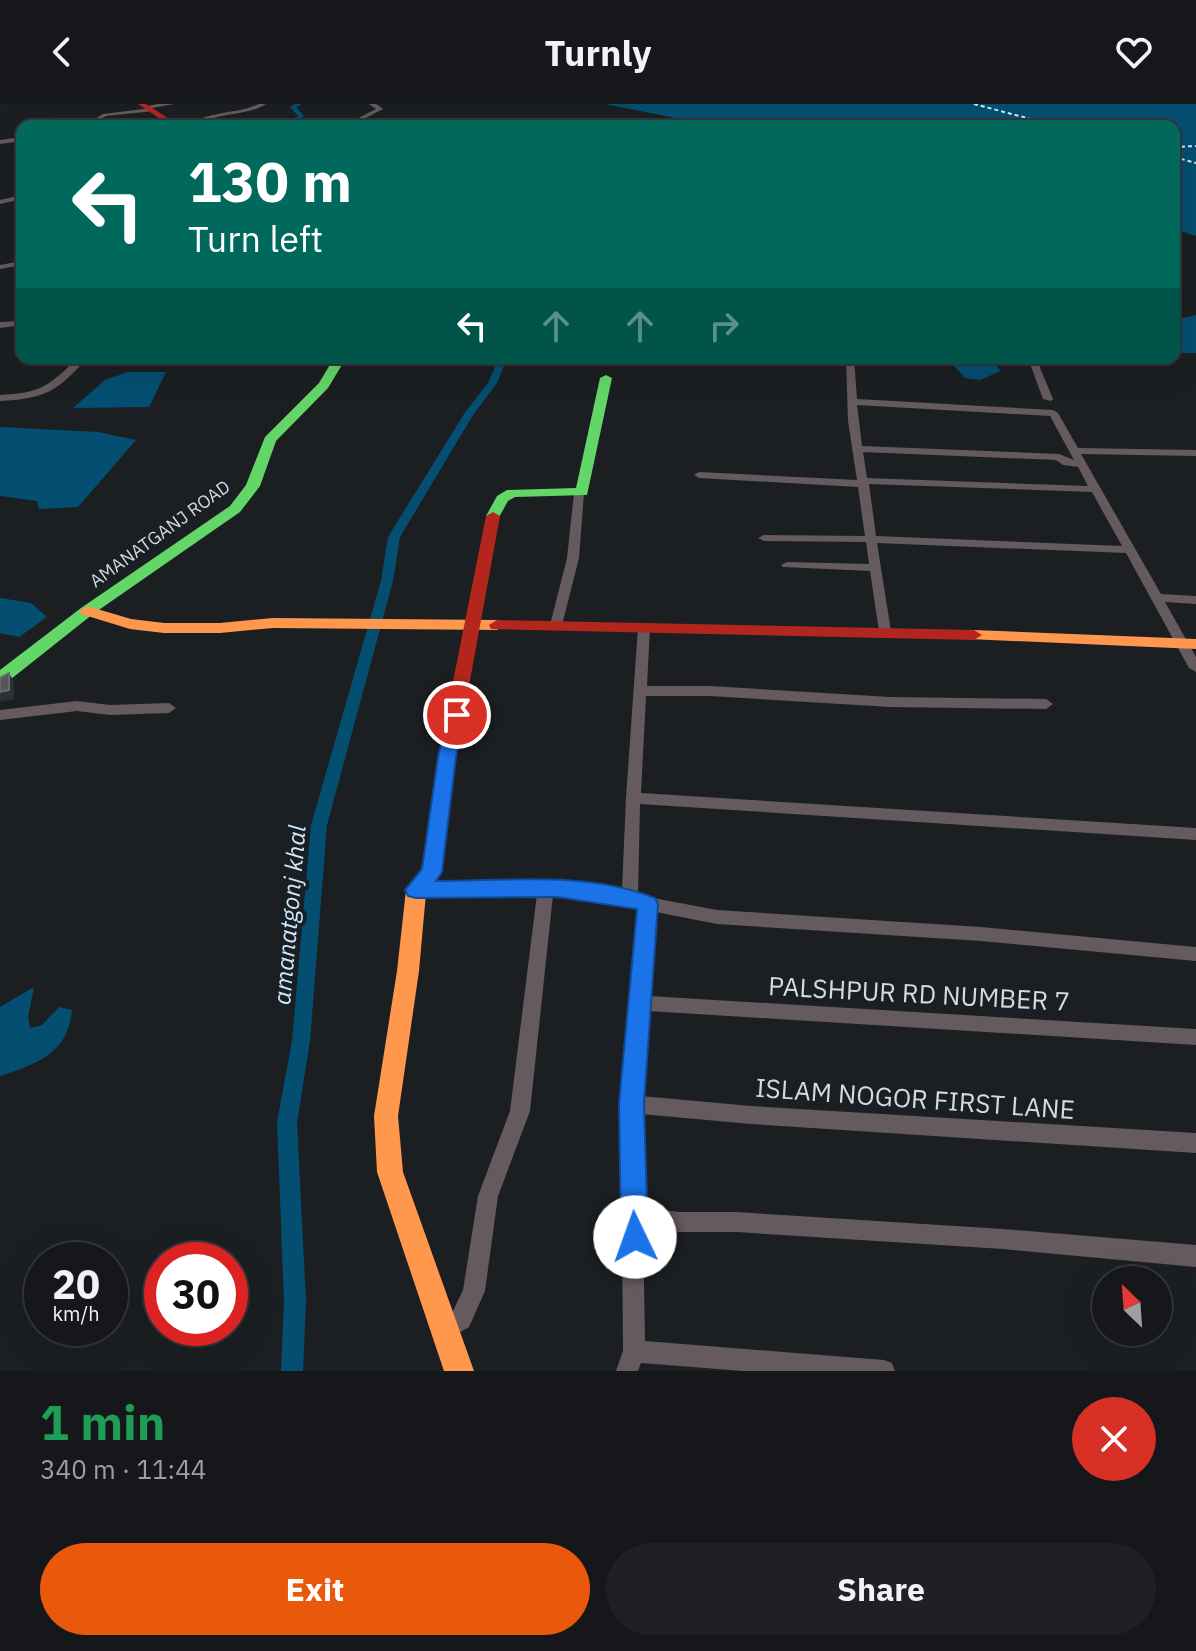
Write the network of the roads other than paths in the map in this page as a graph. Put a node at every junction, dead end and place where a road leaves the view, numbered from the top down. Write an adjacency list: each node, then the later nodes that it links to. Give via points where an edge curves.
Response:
1 (171, 104): 4 (street)
2 (263, 104): 7 (street)
3 (372, 104): 8 (street, via 380,109)
4 (147, 107): 5 (street); 6 (street)
5 (96, 120)
6 (167, 120)
7 (198, 120)
8 (358, 120)
9 (78, 364): 14 (street, via 43,394)
10 (336, 364): 32 (street, AMANATGANJ ROAD, via 324,385 270,440 245,499)
11 (850, 364): 16 (street)
12 (1034, 364): 15 (street)
13 (606, 378): 24 (street, via 586,482)
14 (0, 398)
15 (1048, 399)
16 (852, 402): 17 (street); 18 (street, via 1053,413)
17 (860, 449): 20 (street, via 1059,457); 22 (street)
18 (1076, 451): 19 (street); 20 (street)
19 (1196, 453)
20 (1083, 464): 23 (street)
21 (699, 475): 22 (street)
22 (864, 482): 23 (street); 26 (street)
23 (1097, 489): 27 (street)
24 (579, 493): 33 (street, via 573,558); 34 (street, via 512,493 502,499 495,508 481,568)
25 (764, 538): 26 (street)
26 (871, 539): 27 (street); 29 (street)
27 (1131, 550): 30 (street)
28 (787, 565): 29 (street)
29 (875, 568): 36 (street)
30 (1158, 598): 31 (street); 37 (street)
31 (1196, 600)
32 (87, 611): 34 (street, via 164,628); 39 (street, AMANATGANJ ROAD)
33 (556, 625): 34 (street); 35 (street)
34 (473, 626): 47 (street, via 431,872)
35 (644, 627): 36 (street); 40 (street)
36 (885, 631): 37 (street)
37 (1190, 644): 38 (street)
38 (1196, 668)
39 (0, 679)
40 (641, 691): 41 (street); 44 (street)
41 (1046, 704)
42 (169, 708): 43 (street, via 77,706)
43 (0, 715)
44 (633, 798): 45 (street); 48 (street)
45 (1196, 834)
46 (546, 889): 47 (street); 48 (street); 56 (street, via 520,1111 488,1196 474,1291 461,1319)
47 (416, 890): 56 (street, via 386,1116 390,1172)
48 (639, 901): 49 (street, via 717,917); 50 (street)
49 (1196, 954)
50 (639, 1003): 51 (street, PALSHPUR RD NUMBER 7); 52 (street)
51 (1196, 1037)
52 (631, 1104): 53 (street, ISLAM NOGOR FIRST LANE); 54 (street)
53 (1196, 1143)
54 (633, 1216): 55 (street); 57 (street)
55 (1196, 1256)
56 (445, 1330): 58 (street)
57 (631, 1361): 59 (street)
58 (459, 1371)
59 (884, 1371)

